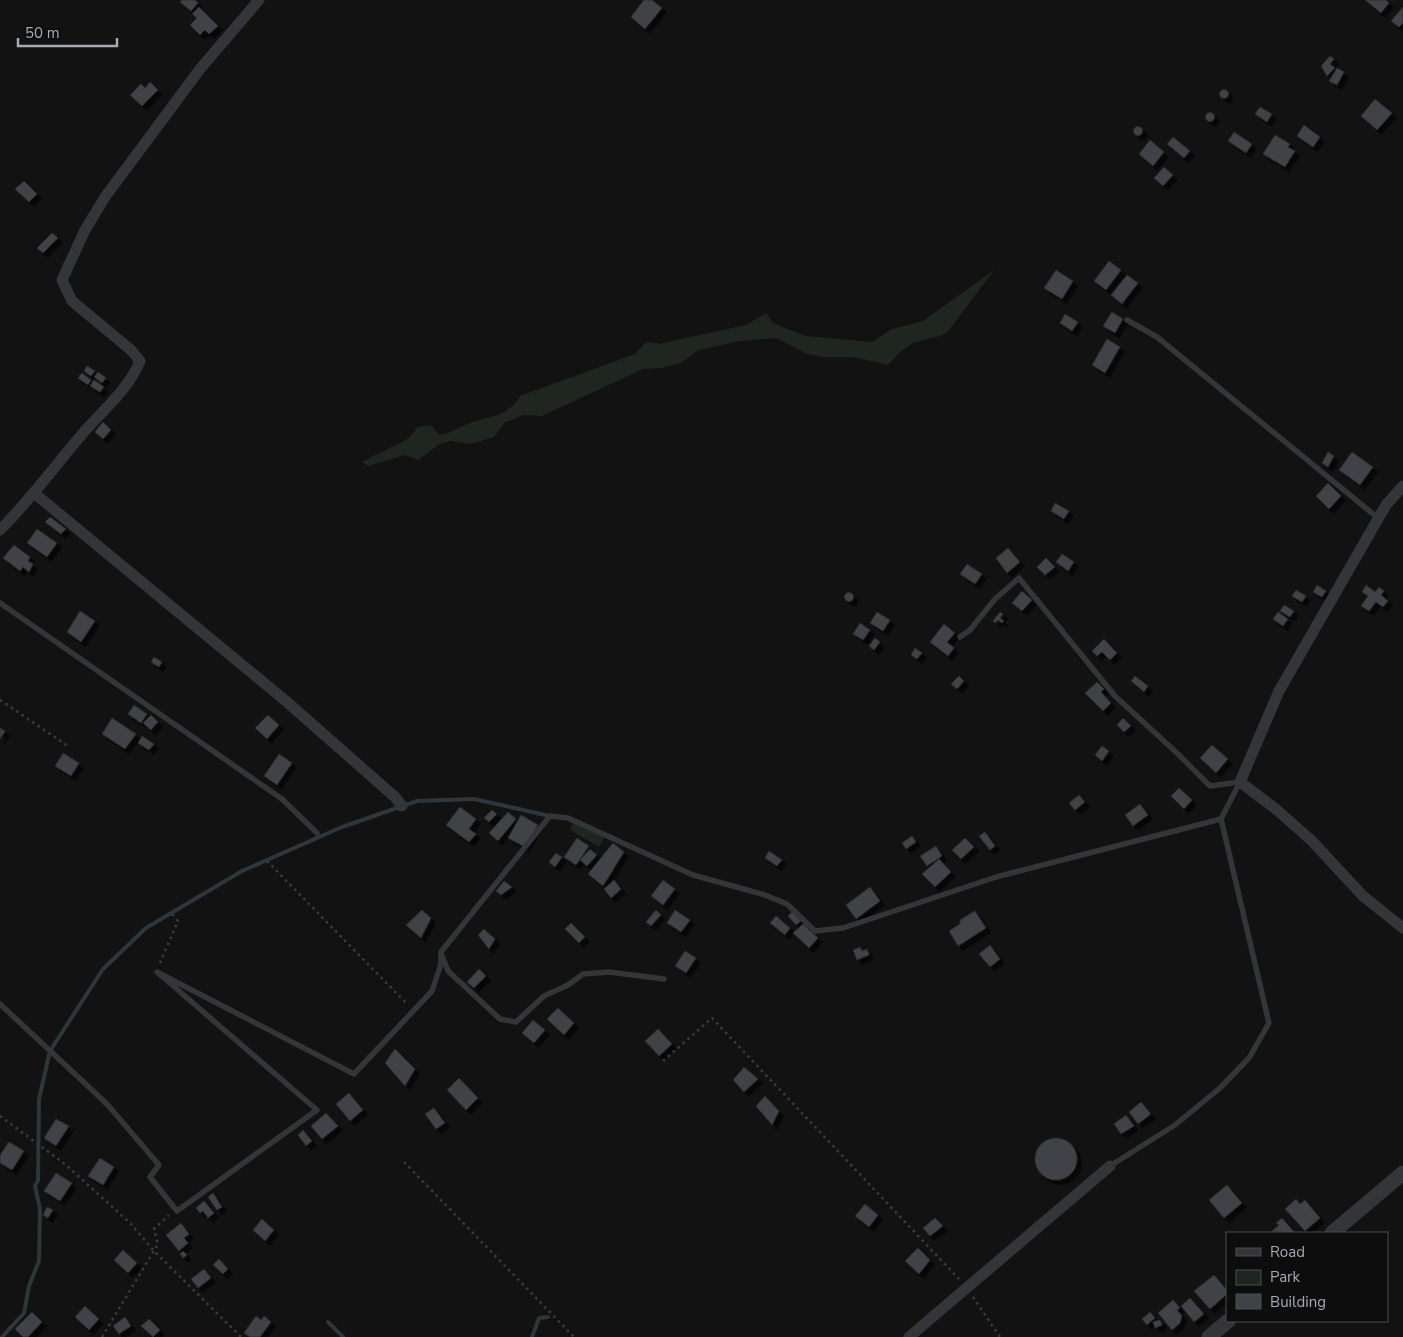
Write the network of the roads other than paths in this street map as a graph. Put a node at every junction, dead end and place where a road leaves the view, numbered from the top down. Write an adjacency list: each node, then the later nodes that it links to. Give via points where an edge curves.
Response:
1 (259, 0): 4 (street, via 200,69 104,196 62,280 72,301 140,361 134,376)
2 (1127, 320): 5 (lane, via 1157,337)
3 (1403, 486): 5 (street)
4 (34, 493): 6 (street); 10 (street, via 287,702)
5 (1378, 518): 9 (street, via 1279,691)
6 (0, 530)
7 (0, 603): 12 (lane, via 282,799)
8 (960, 637): 9 (lane, via 970,630 995,598 1019,578 1115,696 1210,786)
9 (1240, 782): 11 (lane); 13 (street, via 1312,841 1363,896)
10 (402, 806)
11 (1221, 819): 14 (lane, via 996,877 843,928 815,931 787,904 693,875 568,818 550,816); 17 (lane, via 1269,1023 1249,1058 1220,1088 1175,1125)
12 (317, 834)
13 (1403, 928)
14 (441, 952): 15 (lane, via 448,971 500,1018 516,1022 544,996 583,974 609,972); 16 (lane, via 441,964 432,991 354,1074 157,972 318,1110 177,1210 150,1177 159,1165 107,1104)
15 (664, 979)
16 (0, 1004)
17 (1110, 1166): 21 (street)
18 (1403, 1173): 19 (street)
19 (1333, 1232)
20 (1227, 1322): 22 (street)
21 (909, 1337)
22 (1209, 1337)

